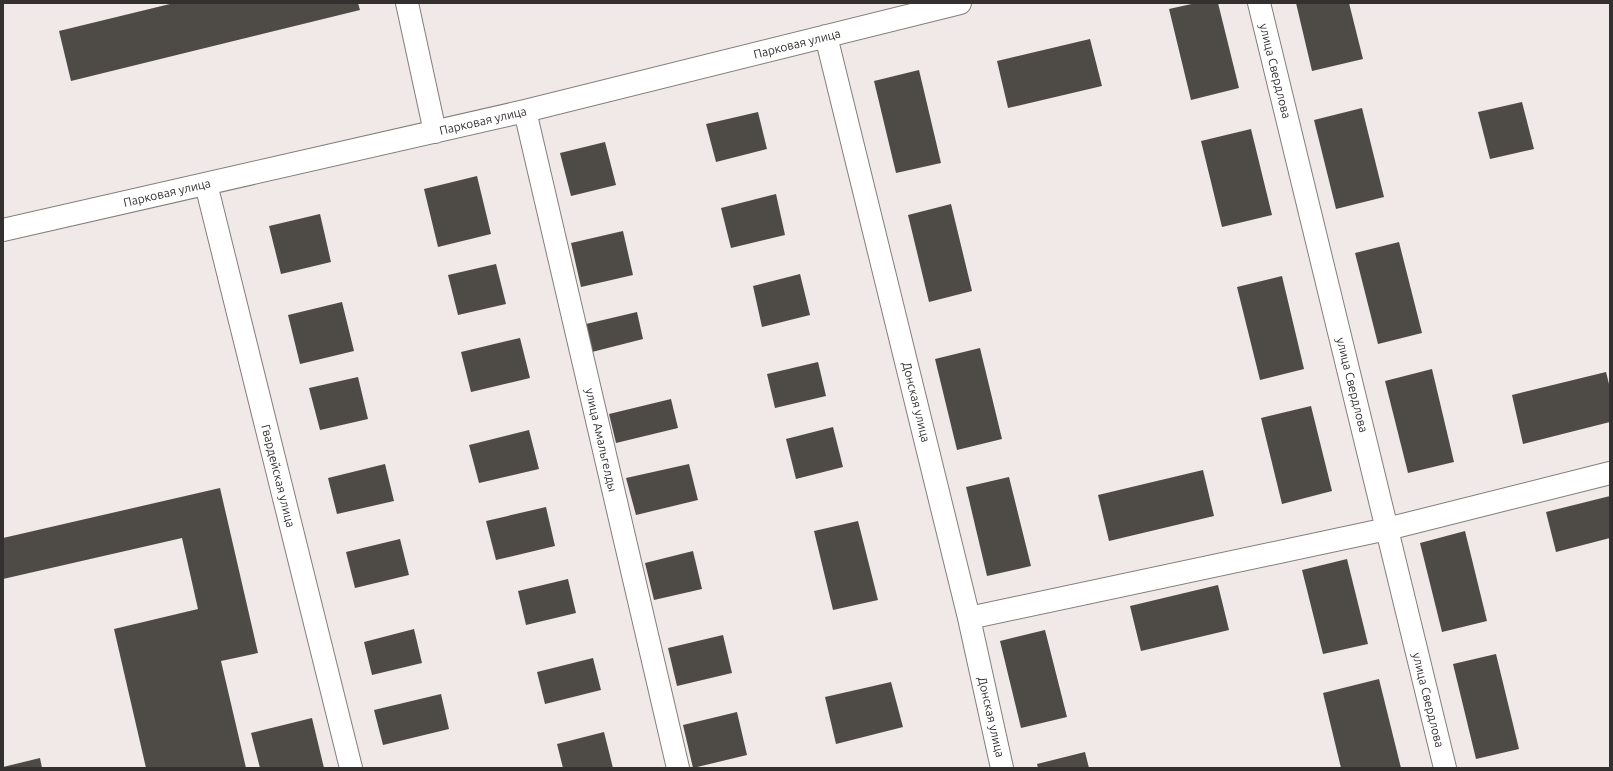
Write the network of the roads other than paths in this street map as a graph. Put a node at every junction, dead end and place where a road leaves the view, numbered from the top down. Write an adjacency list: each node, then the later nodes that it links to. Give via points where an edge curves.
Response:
1 (407, 3): 7 (street)
2 (960, 3): 4 (street, Парковая улица)
3 (1259, 3): 11 (street, улица Свердлова)
4 (923, 7): 5 (street, Парковая улица)
5 (826, 36): 6 (street, Парковая улица); 12 (street, Донская улица)
6 (525, 111): 7 (street, Парковая улица); 14 (street, улица Амальгелды)
7 (435, 132): 8 (street, Парковая улица)
8 (206, 184): 9 (street, Парковая улица); 13 (street, Гвардейская улица)
9 (3, 230)
10 (1610, 473): 11 (street)
11 (1387, 529): 12 (street); 16 (street, улица Свердлова)
12 (968, 618): 15 (street, Донская улица)
13 (350, 768)
14 (678, 768)
15 (1002, 768)
16 (1445, 768)

